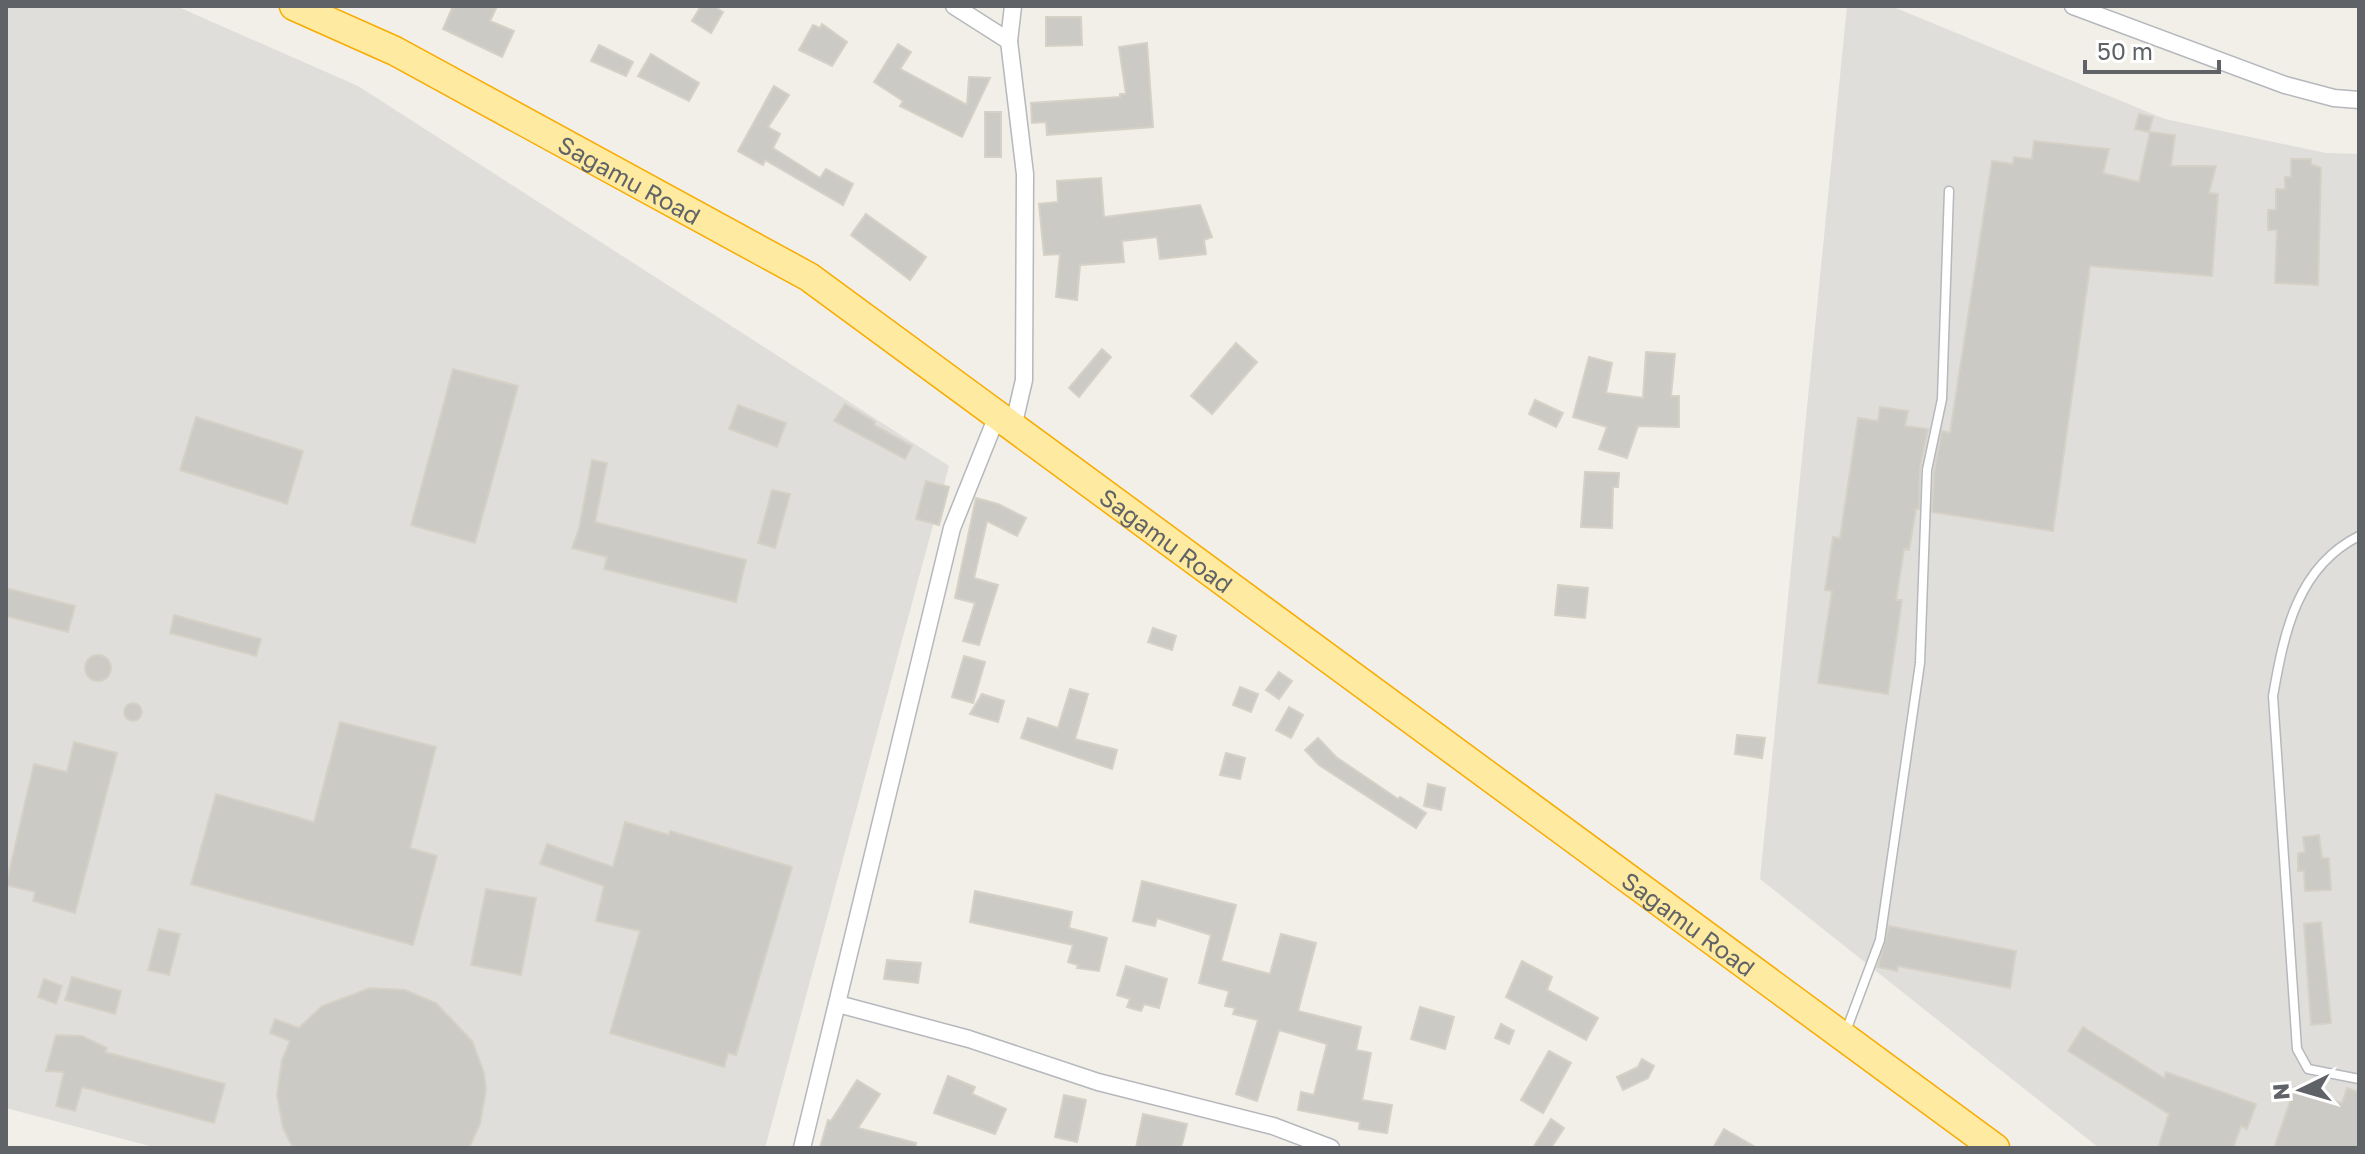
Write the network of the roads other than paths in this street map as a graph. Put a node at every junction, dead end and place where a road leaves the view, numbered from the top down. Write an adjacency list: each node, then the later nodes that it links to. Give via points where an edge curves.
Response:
1 (294, 6): 8 (highway, Sagamu Road, via 395,51 809,277)
2 (954, 6): 5 (street)
3 (1013, 6): 5 (street)
4 (2073, 6): 6 (street, via 2285,85)
5 (1009, 41): 8 (street, via 1025,174 1024,380)
6 (2359, 100)
7 (1949, 191): 11 (lane, via 1942,399 1927,470 1920,663 1880,940)
8 (1005, 422): 10 (street, via 952,528); 11 (highway, Sagamu Road)
9 (2359, 536): 12 (lane, via 2338,547 2311,574 2286,636 2273,696 2297,1049 2308,1069)
10 (838, 1004): 13 (street); 14 (street, via 969,1039 1098,1082 1273,1126)
11 (1844, 1037): 15 (highway, Sagamu Road)
12 (2359, 1079)
13 (802, 1148)
14 (1331, 1148)
15 (1995, 1148)

